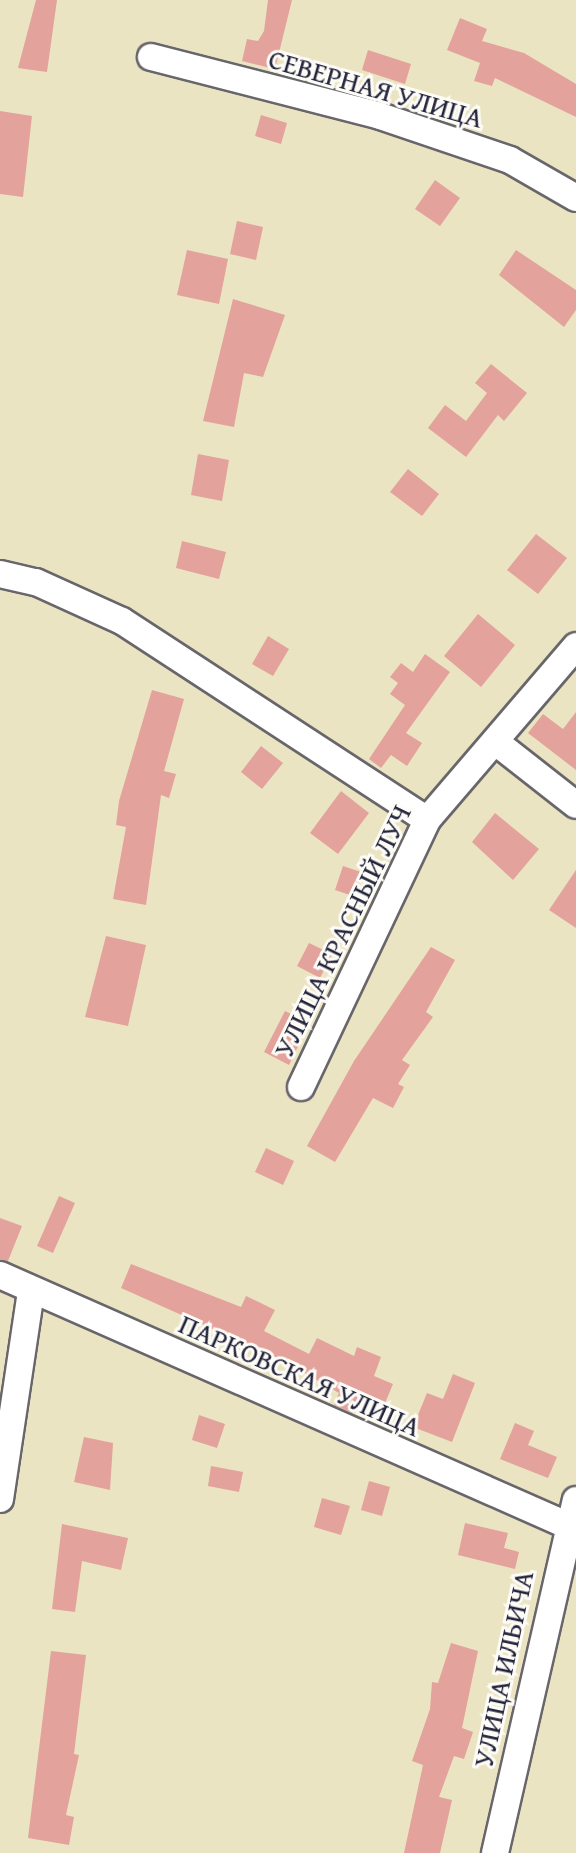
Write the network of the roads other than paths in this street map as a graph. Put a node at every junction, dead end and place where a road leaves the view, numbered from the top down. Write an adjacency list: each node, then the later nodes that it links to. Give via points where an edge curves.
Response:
1 (151, 57): 2 (street, СЕВЕРНАЯ УЛИЦА, via 380,116 510,160)
2 (576, 198)
3 (0, 574): 7 (street, via 36,582 122,621)
4 (576, 646): 5 (street, УЛИЦА КРАСНЫЙ ЛУЧ)
5 (497, 743): 6 (street); 7 (street, УЛИЦА КРАСНЫЙ ЛУЧ)
6 (576, 805)
7 (427, 820): 8 (street, УЛИЦА КРАСНЫЙ ЛУЧ)
8 (301, 1087)
9 (0, 1275): 10 (street, ПАРКОВСКАЯ УЛИЦА)
10 (31, 1292): 11 (street); 13 (street, ПАРКОВСКАЯ УЛИЦА)
11 (0, 1499)
12 (576, 1500): 13 (street, УЛИЦА ИЛЬИЧА)
13 (571, 1527): 14 (street, УЛИЦА ИЛЬИЧА)
14 (495, 1853)

